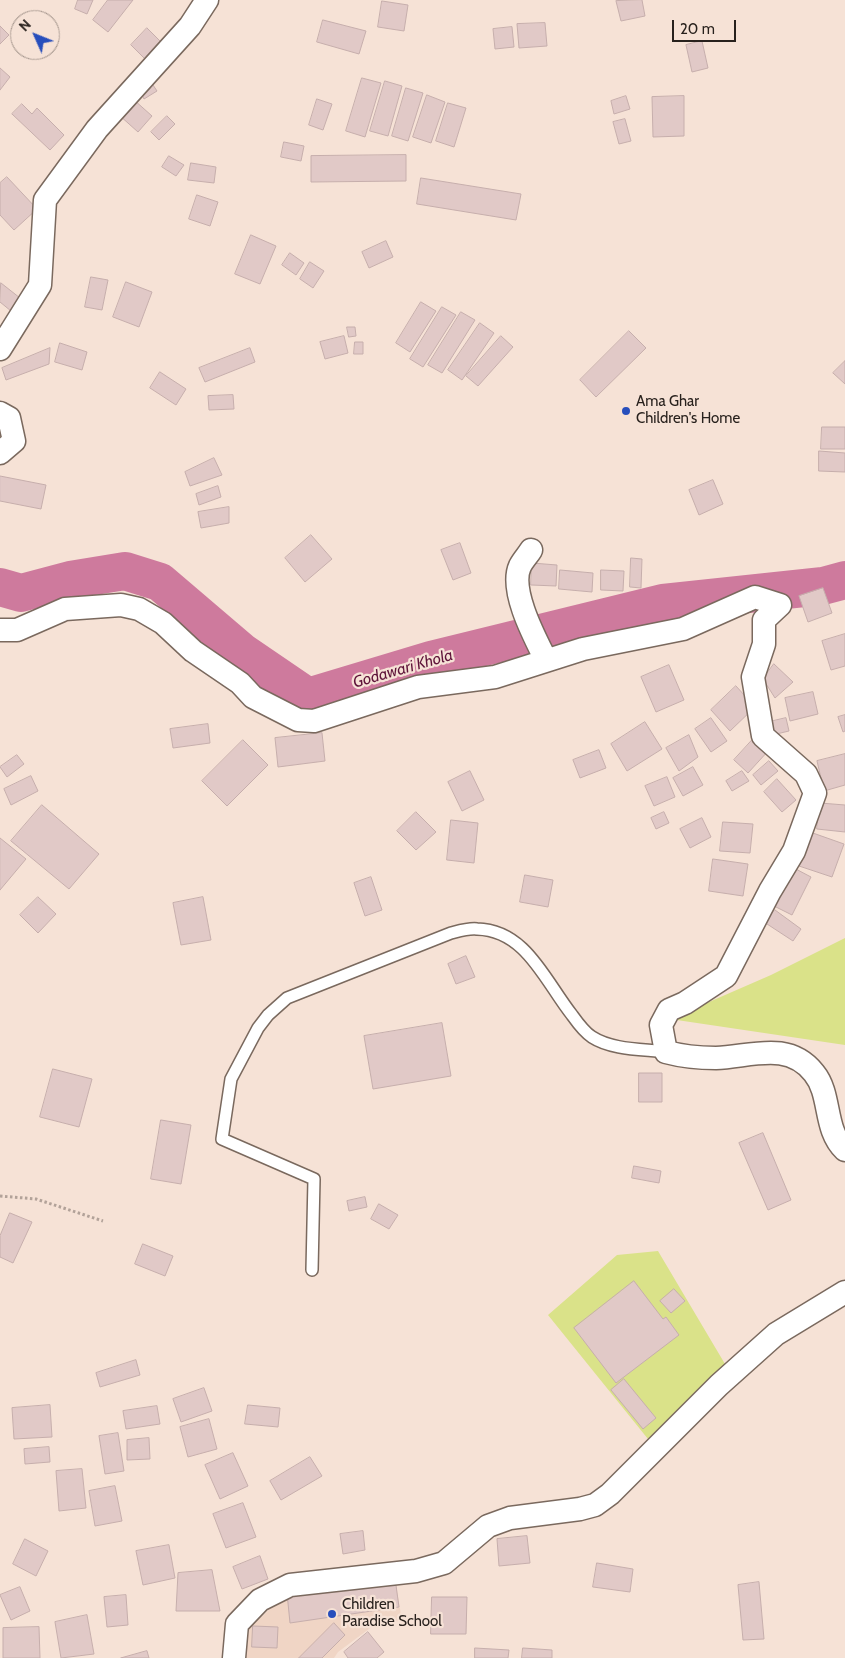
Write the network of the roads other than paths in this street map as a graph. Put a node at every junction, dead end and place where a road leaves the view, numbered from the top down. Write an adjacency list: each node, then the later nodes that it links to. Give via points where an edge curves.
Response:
1 (207, 0): 2 (street, via 190,26 97,129 44,200 40,285)
2 (0, 349)
3 (0, 414): 4 (street, via 9,418 14,441)
4 (0, 453)
5 (531, 550): 7 (street, via 519,567 523,615)
6 (0, 630): 7 (street, via 17,630 65,609 121,606 139,610 163,623 192,651 240,683 253,697 306,721 418,687 496,676)
7 (546, 660): 8 (street, via 583,649 683,629 755,597 780,605 764,620 764,644 753,677 763,736 806,774 815,793 794,851 726,976 669,1010 661,1025)
8 (666, 1052): 9 (street, via 716,1058 761,1052 782,1053 801,1061 814,1072 821,1084 832,1130); 10 (lane, via 605,1044 590,1036 524,949 497,931 476,928 451,933 286,998 258,1028 231,1079 222,1139 314,1179)
9 (845, 1150)
10 (312, 1270)
11 (845, 1292): 12 (street, via 776,1334 719,1385 610,1494 594,1505 510,1518 488,1526 444,1563 416,1571 290,1586 260,1600 238,1624)
12 (234, 1658)

